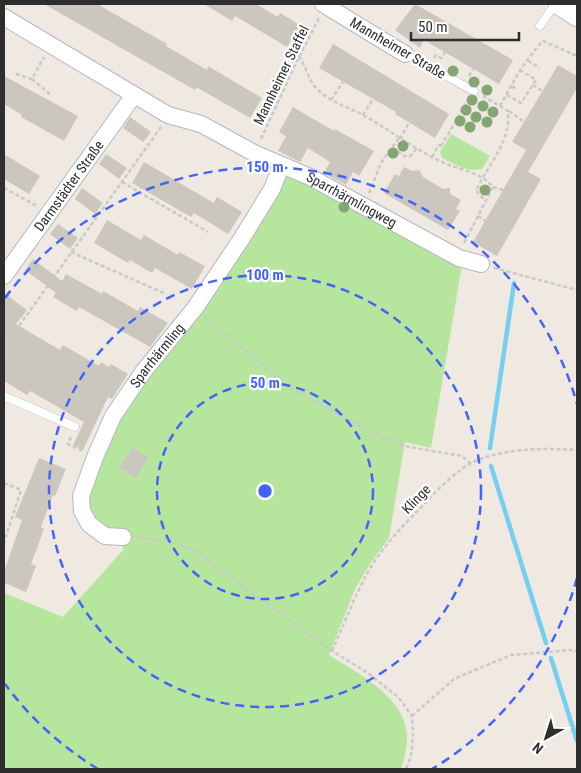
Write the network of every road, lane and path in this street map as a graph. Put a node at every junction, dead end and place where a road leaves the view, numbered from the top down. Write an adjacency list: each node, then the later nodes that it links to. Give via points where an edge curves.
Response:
1 (555, 4): 6 (lane)
2 (560, 4): 4 (main road)
3 (324, 5): 9 (street, Mannheimer Straße); 10 (path, Mannheimer Staffel)
4 (577, 15)
5 (4, 17): 7 (street, Sparrhärmlingweg)
6 (540, 26)
7 (50, 44): 19 (path); 26 (street, Sparrhärmlingweg)
8 (445, 52): 12 (path)
9 (405, 54): 25 (lane, Mannheimer Straße)
10 (299, 56): 30 (path, via 316,89); 40 (path, Mannheimer Staffel)
11 (577, 56): 13 (path, via 543,42)
12 (441, 58)
13 (528, 61): 14 (path); 16 (path)
14 (540, 68)
15 (473, 69): 18 (path)
16 (520, 70): 21 (path, via 536,80); 22 (path)
17 (16, 74): 19 (path)
18 (470, 74)
19 (32, 79): 28 (path)
20 (343, 82): 30 (path)
21 (532, 85): 24 (path); 27 (path, via 521,103)
22 (512, 86): 23 (path); 27 (path)
23 (516, 89)
24 (542, 90)
25 (474, 91): 31 (path); 41 (path, via 442,147 439,145)
26 (134, 95): 34 (street, Sparrhärmlingweg); 52 (street, Darmstädter Straße)
27 (507, 95): 31 (path)
28 (52, 96)
29 (373, 99): 33 (path)
30 (332, 100): 33 (path)
31 (500, 106): 32 (path)
32 (508, 111): 35 (path); 43 (path, via 506,137)
33 (363, 115): 37 (path)
34 (168, 116): 40 (street, Sparrhärmlingweg, via 201,124); 46 (path)
35 (524, 122)
36 (409, 123): 37 (path)
37 (400, 138): 38 (path); 39 (path)
38 (392, 148): 39 (path, via 404,156 410,156); 51 (path, via 381,163)
39 (417, 148): 41 (path)
40 (254, 153): 44 (street, Sparrhärmlingweg)
41 (432, 157): 45 (path)
42 (488, 160): 43 (path)
43 (493, 162): 45 (path)
44 (281, 166): 51 (street, Sparrhärmlingweg, via 310,177); 62 (street, Sparrhärmling, via 257,213)
45 (482, 177): 47 (path); 50 (path, via 476,191)
46 (122, 182): 55 (path); 57 (path)
47 (493, 187): 49 (path); 50 (path)
48 (4, 188): 52 (path)
49 (503, 190)
50 (485, 200): 53 (path)
51 (362, 206): 58 (street, Sparrhärmlingweg, via 459,258)
52 (49, 212): 59 (street, Darmstädter Straße)
53 (478, 216): 54 (path); 56 (path)
54 (485, 221)
55 (208, 232)
56 (465, 238)
57 (71, 252): 61 (path); 63 (path)
58 (481, 264): 60 (path)
59 (4, 276)
60 (577, 290)
61 (166, 294)
62 (195, 308): 69 (street, Sparrhärmling, via 143,372 113,416); 70 (path, via 289,387 361,427 404,446 462,456)
63 (4, 348)
64 (4, 354): 66 (path)
65 (4, 396): 67 (lane)
66 (87, 401)
67 (75, 427): 69 (path, via 68,444)
68 (577, 450): 70 (path, Klinge, via 545,448 482,458)
69 (95, 457): 72 (street, Sparrhärmling, via 82,496 82,511 89,524 105,536)
70 (470, 463): 74 (path, Klinge, via 432,496 373,564)
71 (4, 483): 73 (path, via 21,490)
72 (123, 538): 74 (path, via 169,540 194,550)
73 (4, 542)
74 (332, 651): 76 (path, via 368,673 398,697)
75 (577, 651): 76 (path, via 511,655 454,679)
76 (412, 716): 77 (path, via 411,756)
77 (406, 769)

